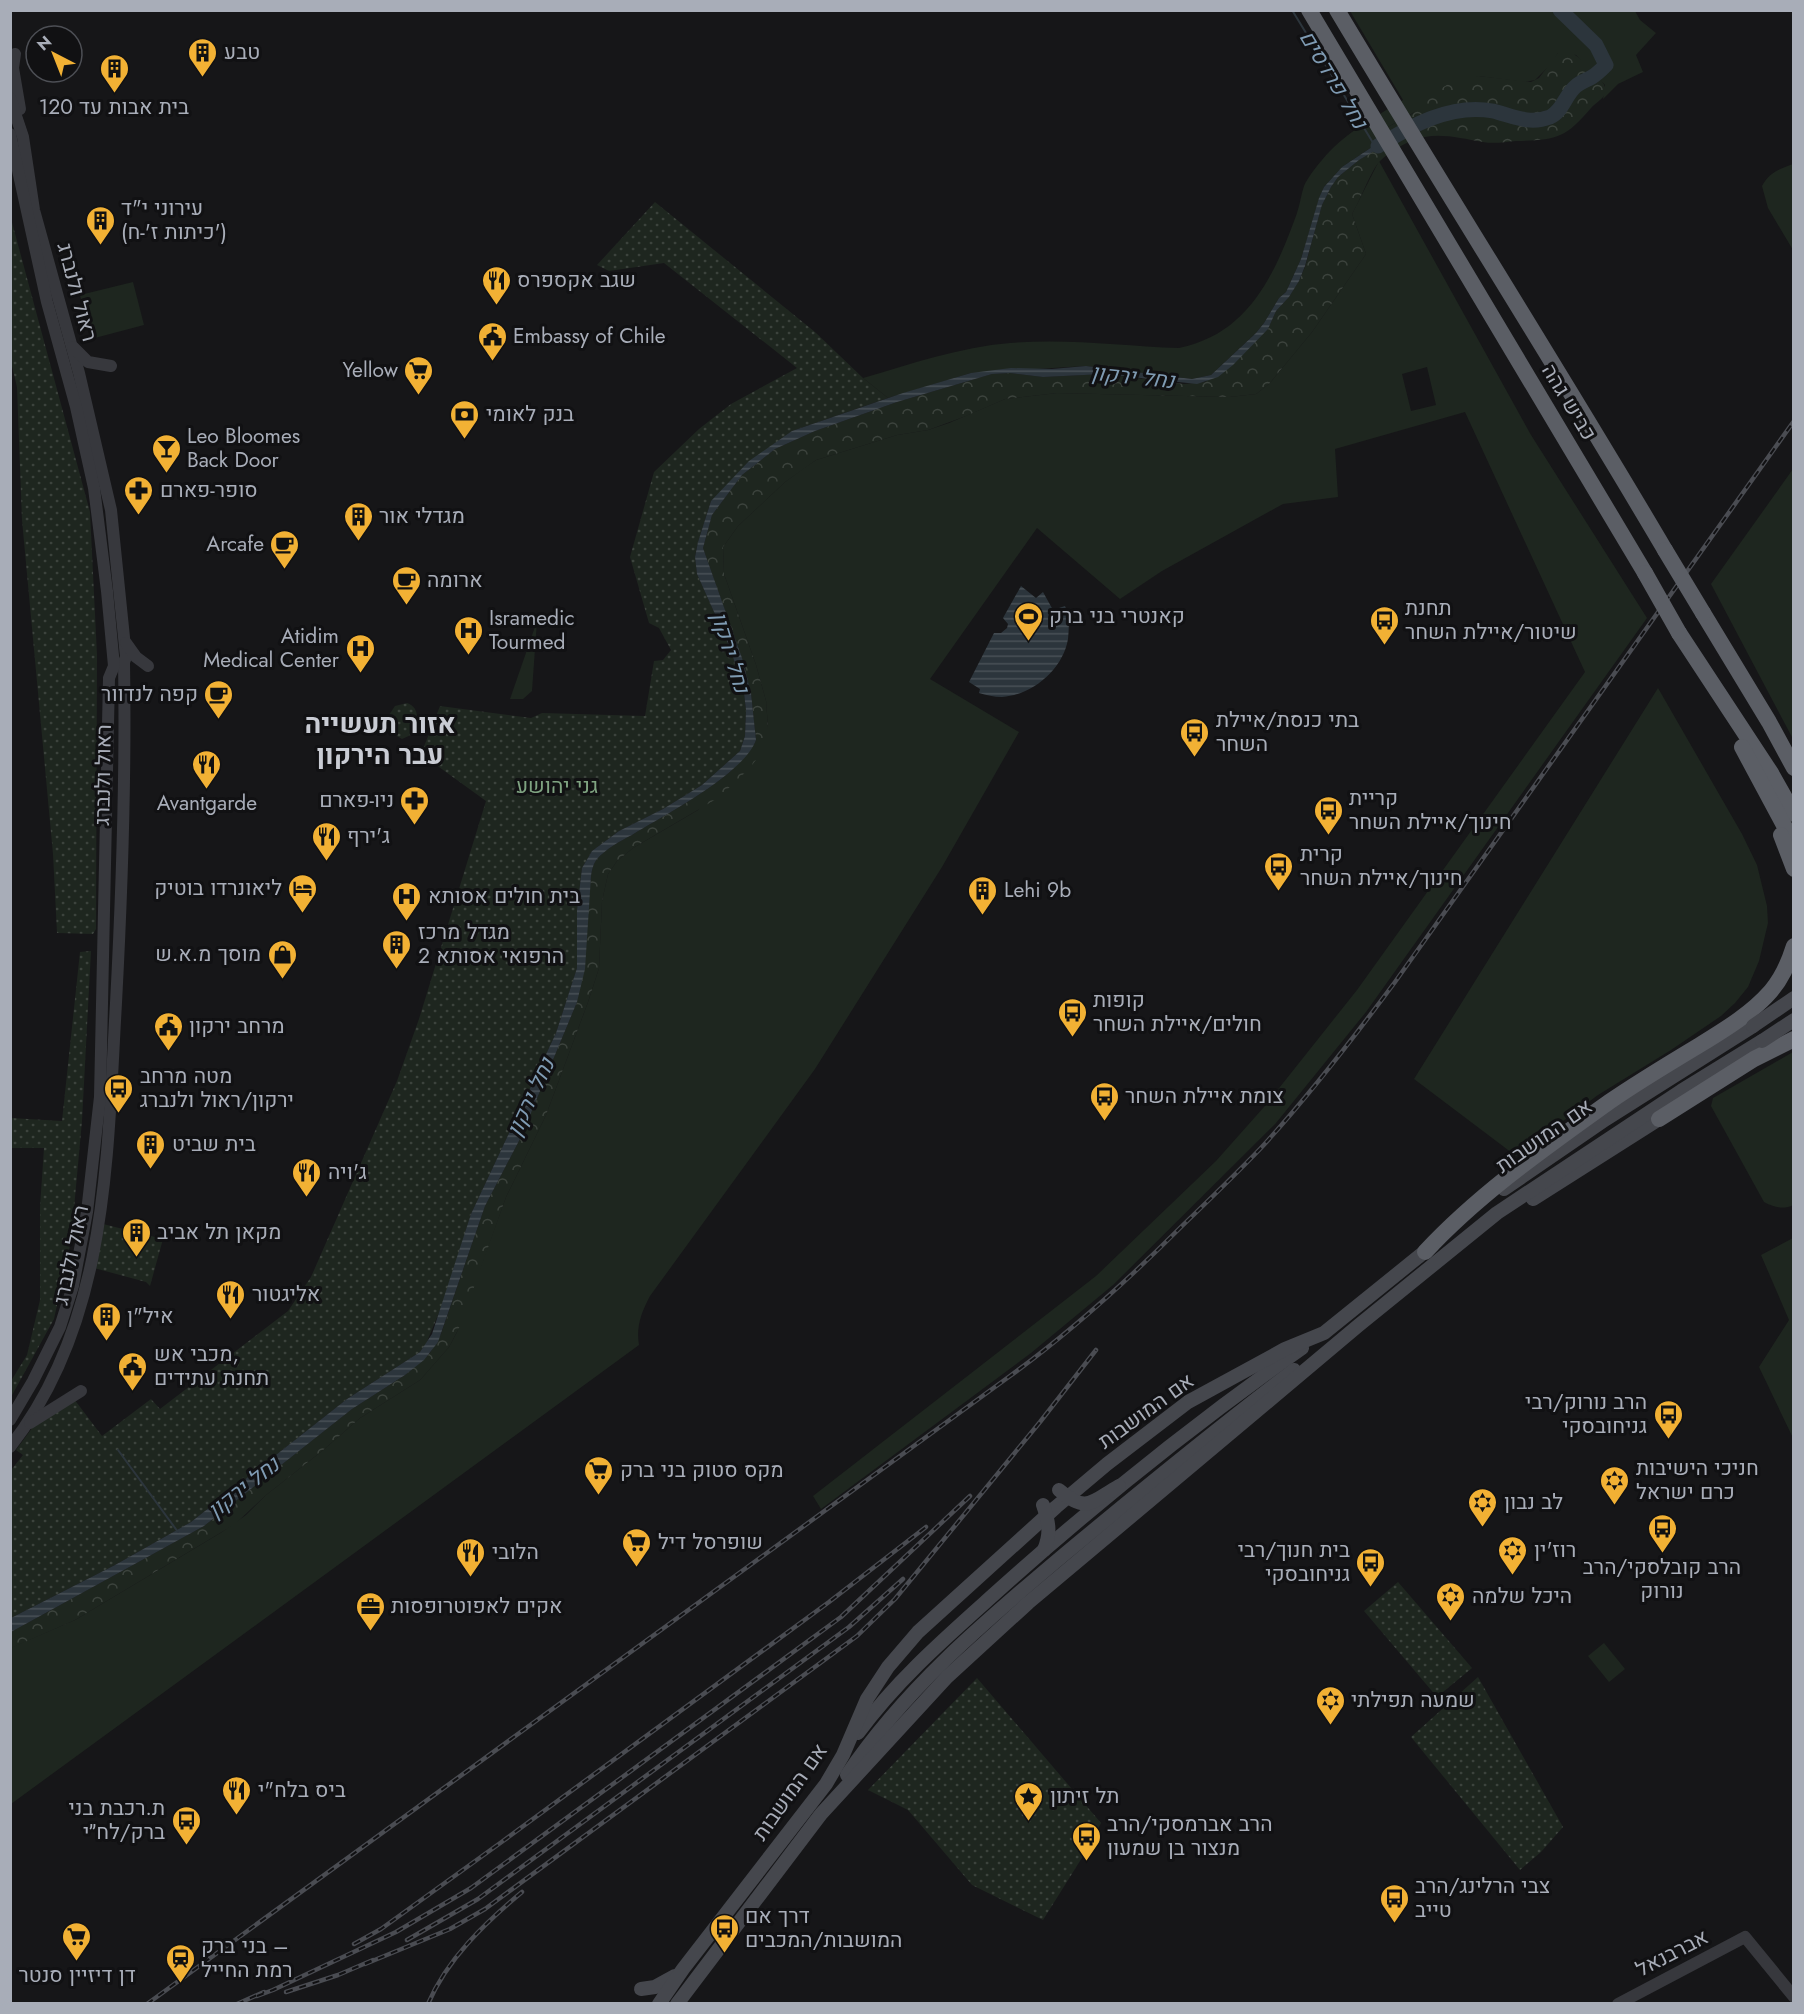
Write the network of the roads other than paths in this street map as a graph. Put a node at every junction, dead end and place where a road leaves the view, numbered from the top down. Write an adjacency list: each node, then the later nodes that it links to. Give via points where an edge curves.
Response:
1 (1309, 10): 9 (highway, כביש גהה, bridge)
2 (1337, 10): 11 (highway, כביש גהה, bridge)
3 (15, 54): 5 (street)
4 (10, 98): 5 (street, ראול ולנברג)
5 (17, 136): 6 (street, ראול ולנברג); 16 (street, ראול ולנברג, via 47,302 84,437 107,591 114,666 109,678)
6 (72, 346): 7 (street, via 88,362); 8 (street, ראול ולנברג, via 111,510)
7 (111, 366)
8 (125, 639): 10 (street, via 130,650); 17 (street, ראול ולנברג)
9 (1696, 661): 12 (highway); 13 (highway, כביש גהה)
10 (148, 666)
11 (1794, 768)
12 (1759, 778): 14 (highway); 15 (highway)
13 (1794, 814)
14 (1794, 844)
15 (1794, 869)
16 (104, 940): 17 (street); 28 (street, ראול ולנברג, via 100,1097 87,1212 75,1276 60,1327)
17 (119, 942): 29 (street, ראול ולנברג, via 127,943 124,1001 115,1016 106,1174 90,1271 59,1366)
18 (1794, 946): 24 (highway, via 1776,984 1753,1009 1633,1086 1551,1145 1460,1215)
19 (1794, 998): 24 (main road, אם המושבות, bridge, via 1490,1198)
20 (1794, 1020): 23 (main road, אם המושבות, bridge, via 1605,1140)
21 (1794, 1039): 22 (highway, via 1754,1059)
22 (1659, 1119): 23 (main road, via 1540,1195)
23 (1478, 1229): 25 (main road, אם המושבות)
24 (1425, 1252): 26 (main road, אם המושבות)
25 (1359, 1326): 36 (main road, אם המושבות, via 1028,1603 947,1677); 36 (main road, via 1312,1356 1199,1443 999,1610 913,1693 870,1743)
26 (1324, 1333): 31 (main road, via 1242,1390); 35 (main road, אם המושבות, via 1285,1349 1188,1402 1056,1507 918,1632 867,1699)
27 (81, 1391): 29 (street)
28 (10, 1419)
29 (26, 1425): 30 (street, ראול ולנברג)
30 (10, 1447)
31 (1119, 1486): 32 (main road, bridge, via 1083,1504); 34 (main road, bridge)
32 (1059, 1490)
33 (1043, 1505): 34 (main road, bridge, via 1049,1534)
34 (1044, 1550): 35 (main road, via 914,1668 870,1717)
35 (843, 1755): 37 (main road, אם המושבות, via 826,1784)
36 (821, 1814): 41 (main road, אם המושבות)
37 (683, 1969): 38 (main road, via 662,1984); 40 (main road, אם המושבות)
38 (641, 1989)
39 (1794, 1996): 42 (street, אברבנאל, via 1745,1937)
40 (659, 2004)
41 (677, 2004)
42 (1618, 2004)

